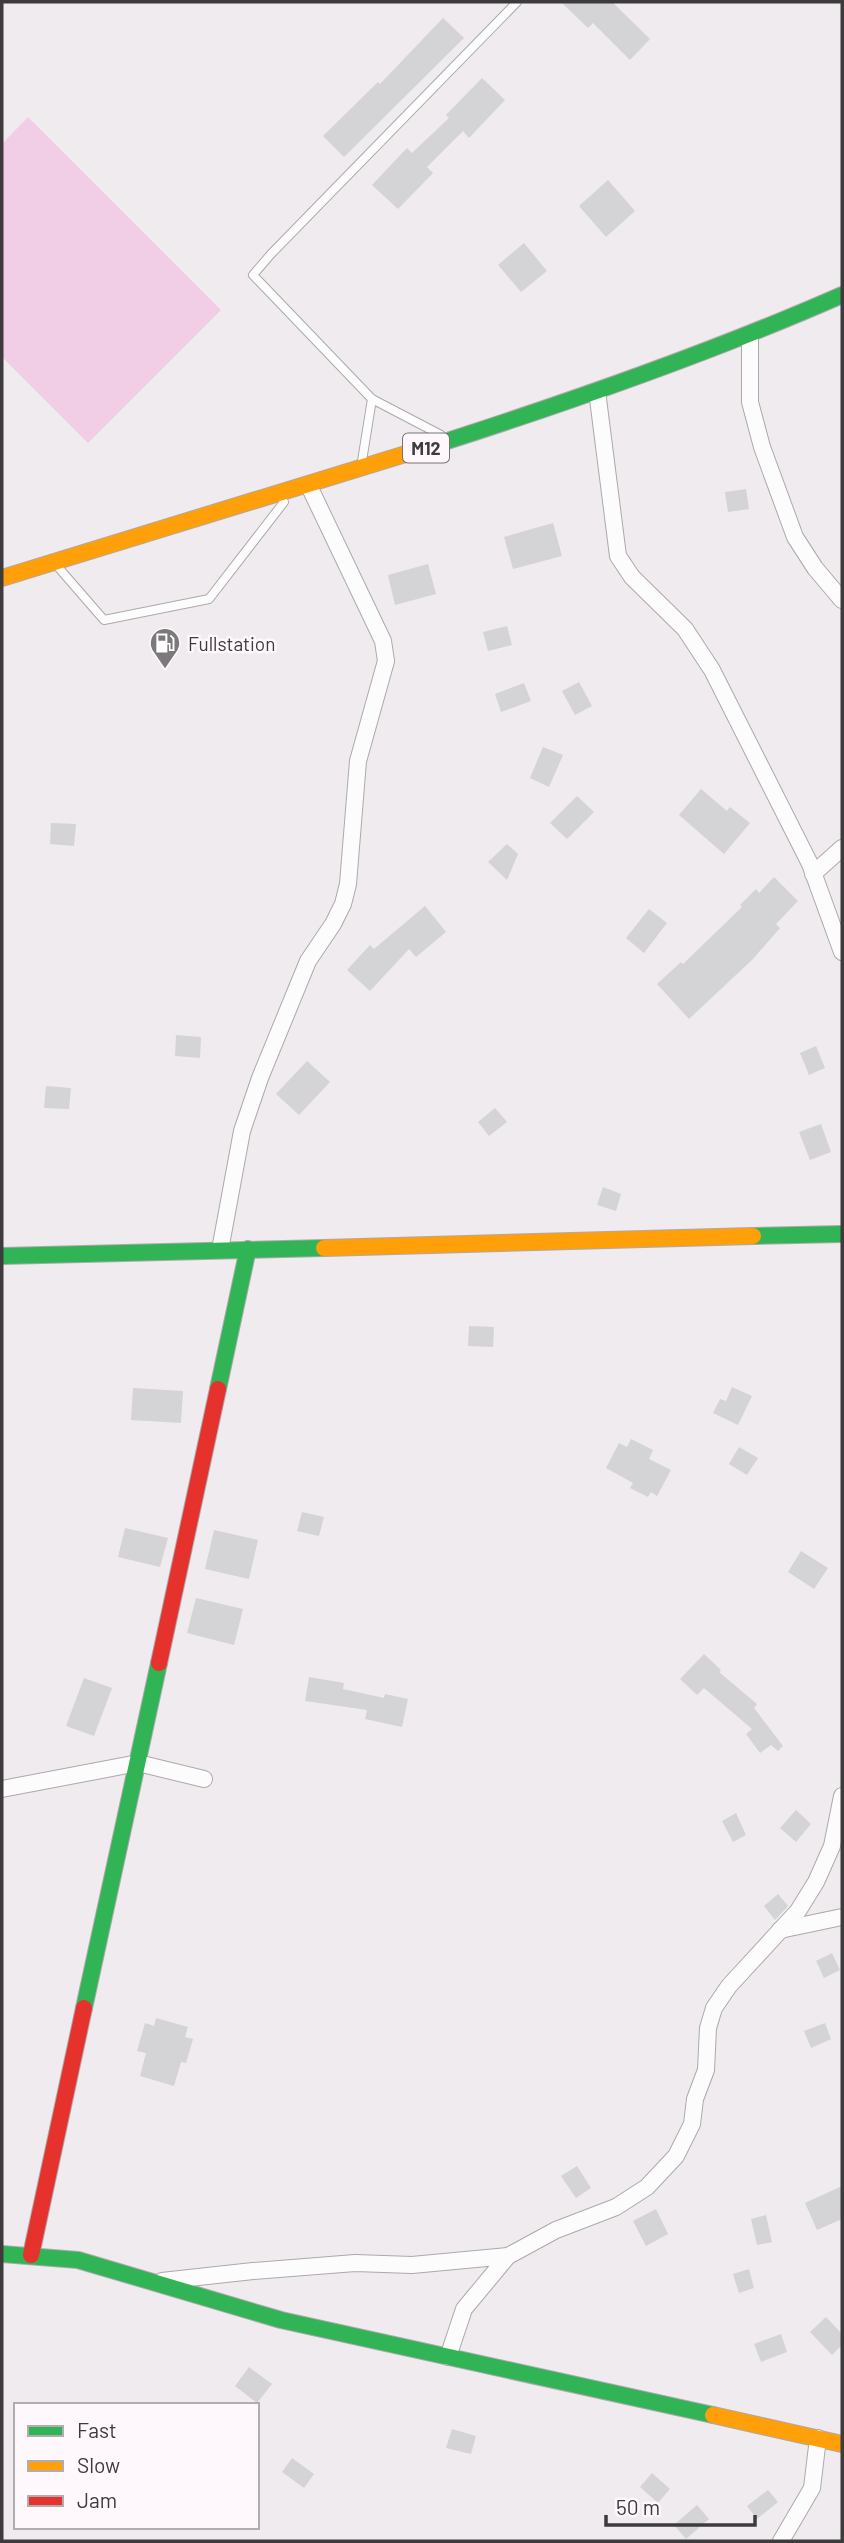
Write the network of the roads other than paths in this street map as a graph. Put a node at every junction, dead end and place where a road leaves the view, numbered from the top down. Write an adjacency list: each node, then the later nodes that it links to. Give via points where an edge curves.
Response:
1 (517, 2): 5 (lane, via 253,275)
2 (842, 295): 3 (main road, M12)
3 (750, 334): 4 (main road, M12); 12 (street, via 750,402 762,447 795,537)
4 (597, 391): 6 (main road, M12); 14 (street, via 618,556 699,649)
5 (372, 399): 6 (lane); 7 (lane)
6 (450, 440): 7 (main road, M12)
7 (360, 469): 8 (main road, M12)
8 (309, 486): 9 (main road, M12); 18 (street, via 383,641 386,661 359,761 344,904 308,961 260,1078 242,1131)
9 (292, 492): 10 (main road, M12); 10 (lane, via 209,599 104,620)
10 (54, 562): 11 (main road, M12)
11 (2, 578)
12 (842, 600)
13 (842, 848): 14 (street)
14 (814, 874): 15 (street)
15 (842, 952)
16 (842, 1234): 17 (main road)
17 (248, 1249): 18 (main road); 20 (main road)
18 (220, 1250): 19 (main road)
19 (2, 1256)
20 (138, 1763): 21 (street); 22 (street); 27 (main road)
21 (204, 1779)
22 (2, 1789)
23 (842, 1796): 25 (street, via 832,1846 816,1882)
24 (842, 1917): 25 (street)
25 (780, 1930): 28 (street, via 714,2008 706,2070 692,2124 676,2156 647,2187 616,2207 556,2230)
26 (2, 2254): 27 (main road)
27 (31, 2255): 29 (main road, via 78,2260)
28 (508, 2256): 29 (street, via 412,2265 342,2264); 30 (street, via 464,2309)
29 (153, 2282): 30 (main road, via 281,2320)
30 (448, 2357): 31 (main road)
31 (818, 2438): 32 (main road); 33 (street, via 812,2488)
32 (841, 2441)
33 (781, 2541)

